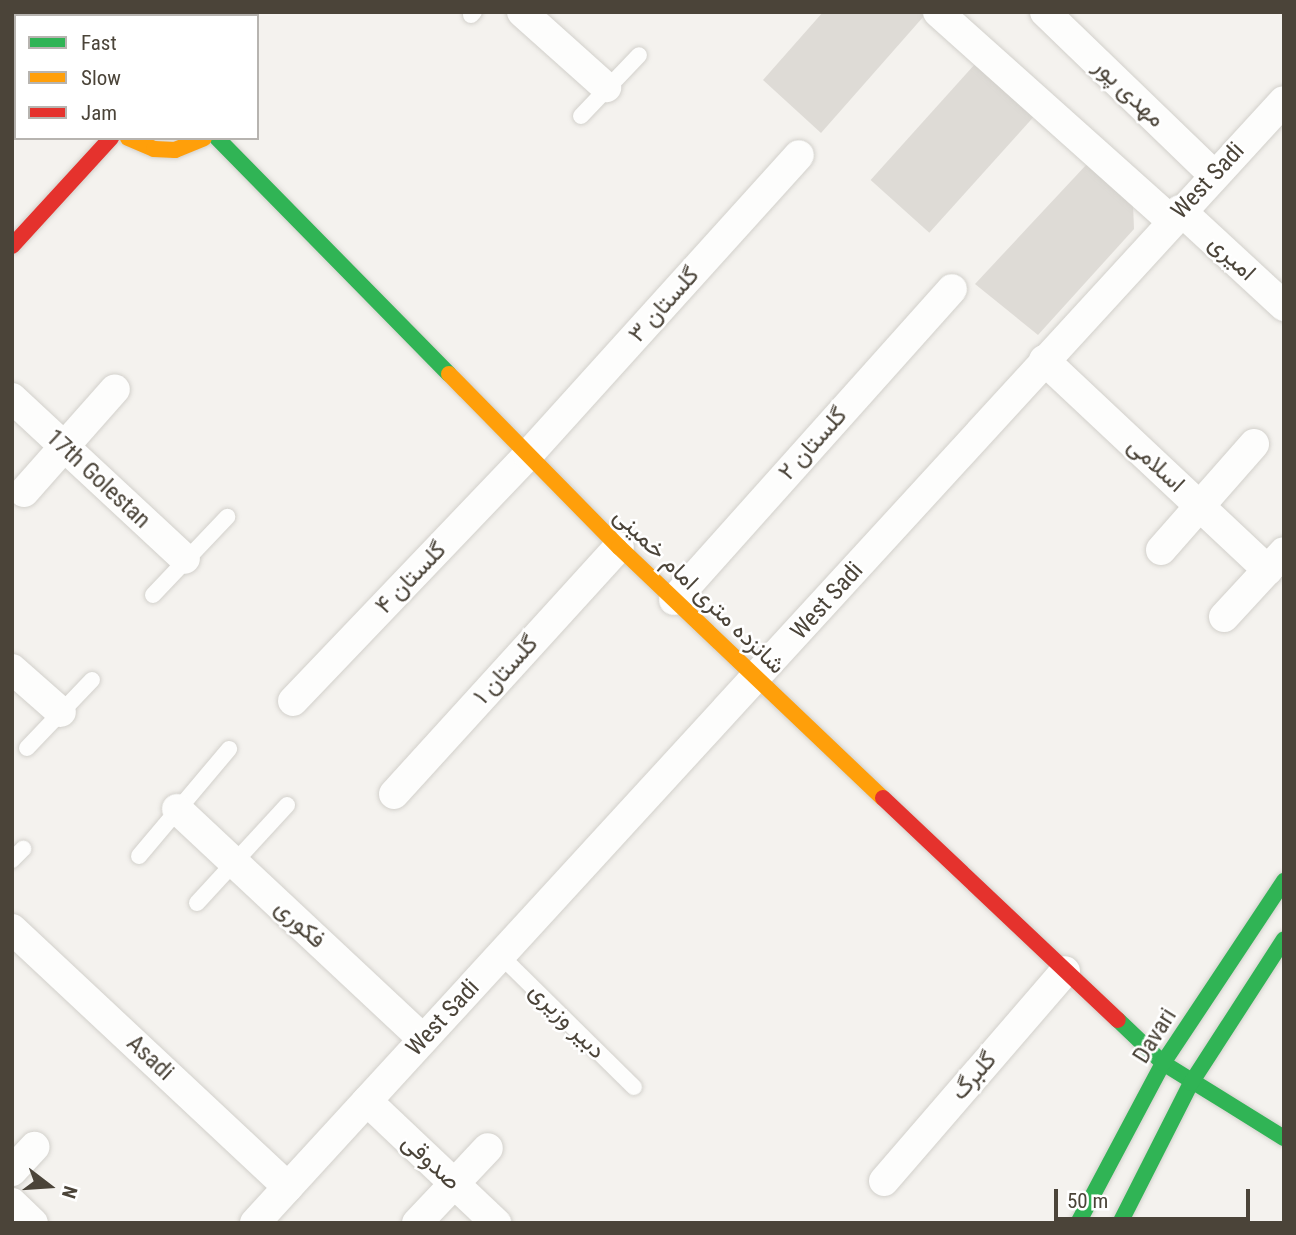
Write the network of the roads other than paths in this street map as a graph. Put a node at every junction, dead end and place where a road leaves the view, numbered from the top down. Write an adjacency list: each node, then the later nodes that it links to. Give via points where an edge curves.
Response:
1 (522, 12): 5 (street)
2 (937, 12): 14 (street, امیری)
3 (1045, 12): 13 (street, مهدی پور)
4 (639, 55): 5 (lane)
5 (606, 87): 7 (lane)
6 (1284, 101): 13 (street, West Sadi)
7 (581, 116)
8 (109, 140): 15 (main road)
9 (133, 140): 10 (main road, via 154,149 175,150)
10 (199, 140)
11 (220, 140): 23 (main road, شانزده متری امام خمینی)
12 (799, 155): 23 (street, گلستان ۳)
13 (1213, 174): 14 (street, West Sadi)
14 (1175, 215): 17 (street, امیری); 18 (street, West Sadi)
15 (12, 247)
16 (951, 289): 32 (street, گلستان ۲)
17 (1284, 306)
18 (1044, 360): 25 (street, اسلامی); 35 (street, West Sadi)
19 (116, 389): 22 (street)
20 (12, 398): 22 (street, 17th Golestan)
21 (1254, 444): 25 (street)
22 (64, 447): 24 (street); 29 (street, 17th Golestan)
23 (528, 455): 27 (main road, شانزده متری امام خمینی); 37 (street, گلستان ۴)
24 (24, 492)
25 (1198, 505): 28 (street); 30 (street, اسلامی)
26 (227, 516): 29 (lane)
27 (618, 547): 32 (main road, شانزده متری امام خمینی); 41 (street, گلستان ۱)
28 (1161, 550)
29 (185, 559): 31 (lane)
30 (1276, 561): 33 (street)
31 (153, 595)
32 (674, 600): 35 (main road, شانزده متری امام خمینی)
33 (1224, 617)
34 (12, 669): 38 (street)
35 (757, 678): 52 (street, West Sadi); 53 (main road, شانزده متری امام خمینی)
36 (92, 680): 38 (lane)
37 (293, 701)
38 (61, 712): 39 (lane)
39 (27, 748)
40 (229, 749): 43 (lane)
41 (394, 794)
42 (288, 805): 45 (lane)
43 (177, 809): 44 (lane); 45 (street, فکوری)
44 (139, 856)
45 (235, 863): 47 (lane); 54 (street, فکوری)
46 (1284, 881): 48 (main road, Davari)
47 (197, 903)
48 (1258, 918): 50 (main road); 55 (main road, Davari)
49 (12, 929): 65 (street, Asadi)
50 (1284, 932)
51 (1284, 939): 56 (main road)
52 (500, 955): 54 (street, West Sadi); 57 (lane, دبیر وزیری)
53 (1065, 971): 55 (main road, شانزده متری امام خمینی); 63 (street, گلبرگ)
54 (423, 1039): 58 (street, West Sadi)
55 (1163, 1063): 56 (main road, شانزده متری امام خمینی); 71 (main road, Davari)
56 (1191, 1083): 59 (main road, شانزده متری امام خمینی); 72 (main road)
57 (634, 1087)
58 (367, 1101): 64 (street, صدوقی); 65 (street, West Sadi)
59 (1284, 1138)
60 (34, 1147): 62 (street)
61 (488, 1148): 64 (street)
62 (12, 1171)
63 (884, 1181)
64 (455, 1184): 69 (street); 70 (street, صدوقی)
65 (288, 1187): 68 (street, West Sadi)
66 (12, 1203): 67 (street)
67 (33, 1223)
68 (255, 1223)
69 (416, 1223)
70 (496, 1223)
71 (1078, 1223)
72 (1120, 1223)

